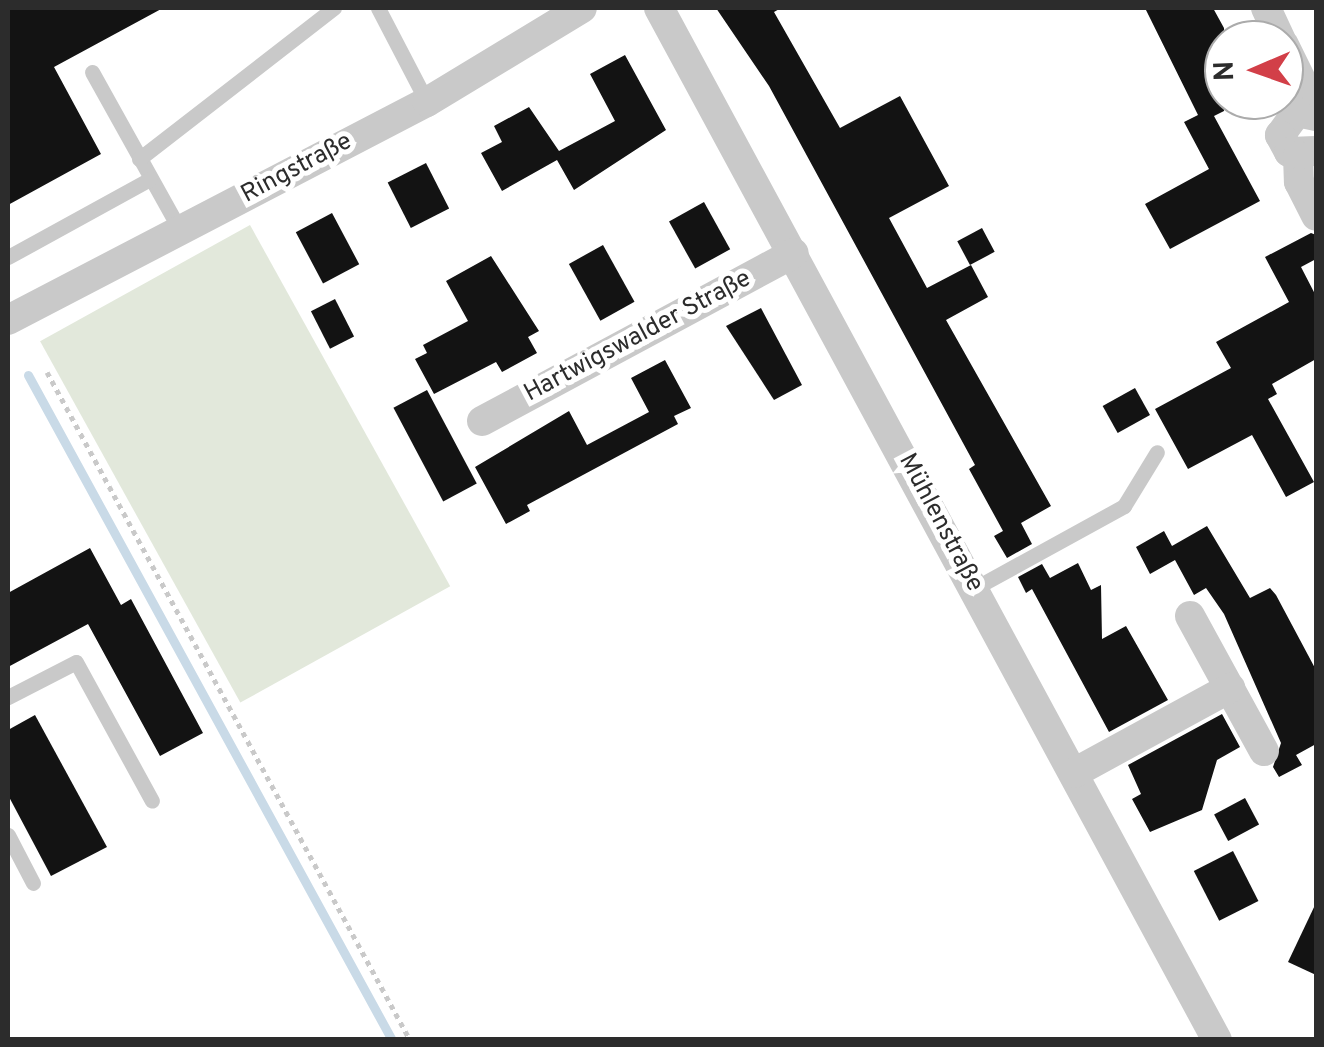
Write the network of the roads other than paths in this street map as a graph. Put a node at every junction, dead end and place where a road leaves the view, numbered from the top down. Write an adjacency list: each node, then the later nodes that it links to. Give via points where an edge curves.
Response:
1 (334, 8): 10 (lane)
2 (378, 8): 7 (lane)
3 (582, 8): 7 (street, Ringstraße)
4 (659, 8): 14 (street, Mühlenstraße)
5 (92, 72): 10 (lane)
6 (1304, 87): 8 (street)
7 (426, 102): 13 (street, Ringstraße)
8 (1311, 114): 9 (street, via 1282,125 1282,144)
9 (1307, 154): 12 (street, via 1299,182)
10 (139, 159): 11 (lane)
11 (150, 179): 13 (lane); 15 (lane)
12 (1316, 216)
13 (180, 230): 16 (street, Ringstraße)
14 (794, 252): 17 (street, Hartwigswalder Straße); 19 (street, Mühlenstraße)
15 (8, 257)
16 (8, 319)
17 (482, 421)
18 (1157, 452): 19 (lane, via 1124,506)
19 (975, 588): 24 (street, Mühlenstraße)
20 (1190, 616): 21 (street)
21 (1230, 688): 23 (street); 24 (street)
22 (8, 698): 25 (lane, via 76,662)
23 (1264, 751)
24 (1074, 773): 28 (street, Mühlenstraße)
25 (152, 801)
26 (8, 835): 27 (lane)
27 (33, 883)
28 (1217, 1040)

